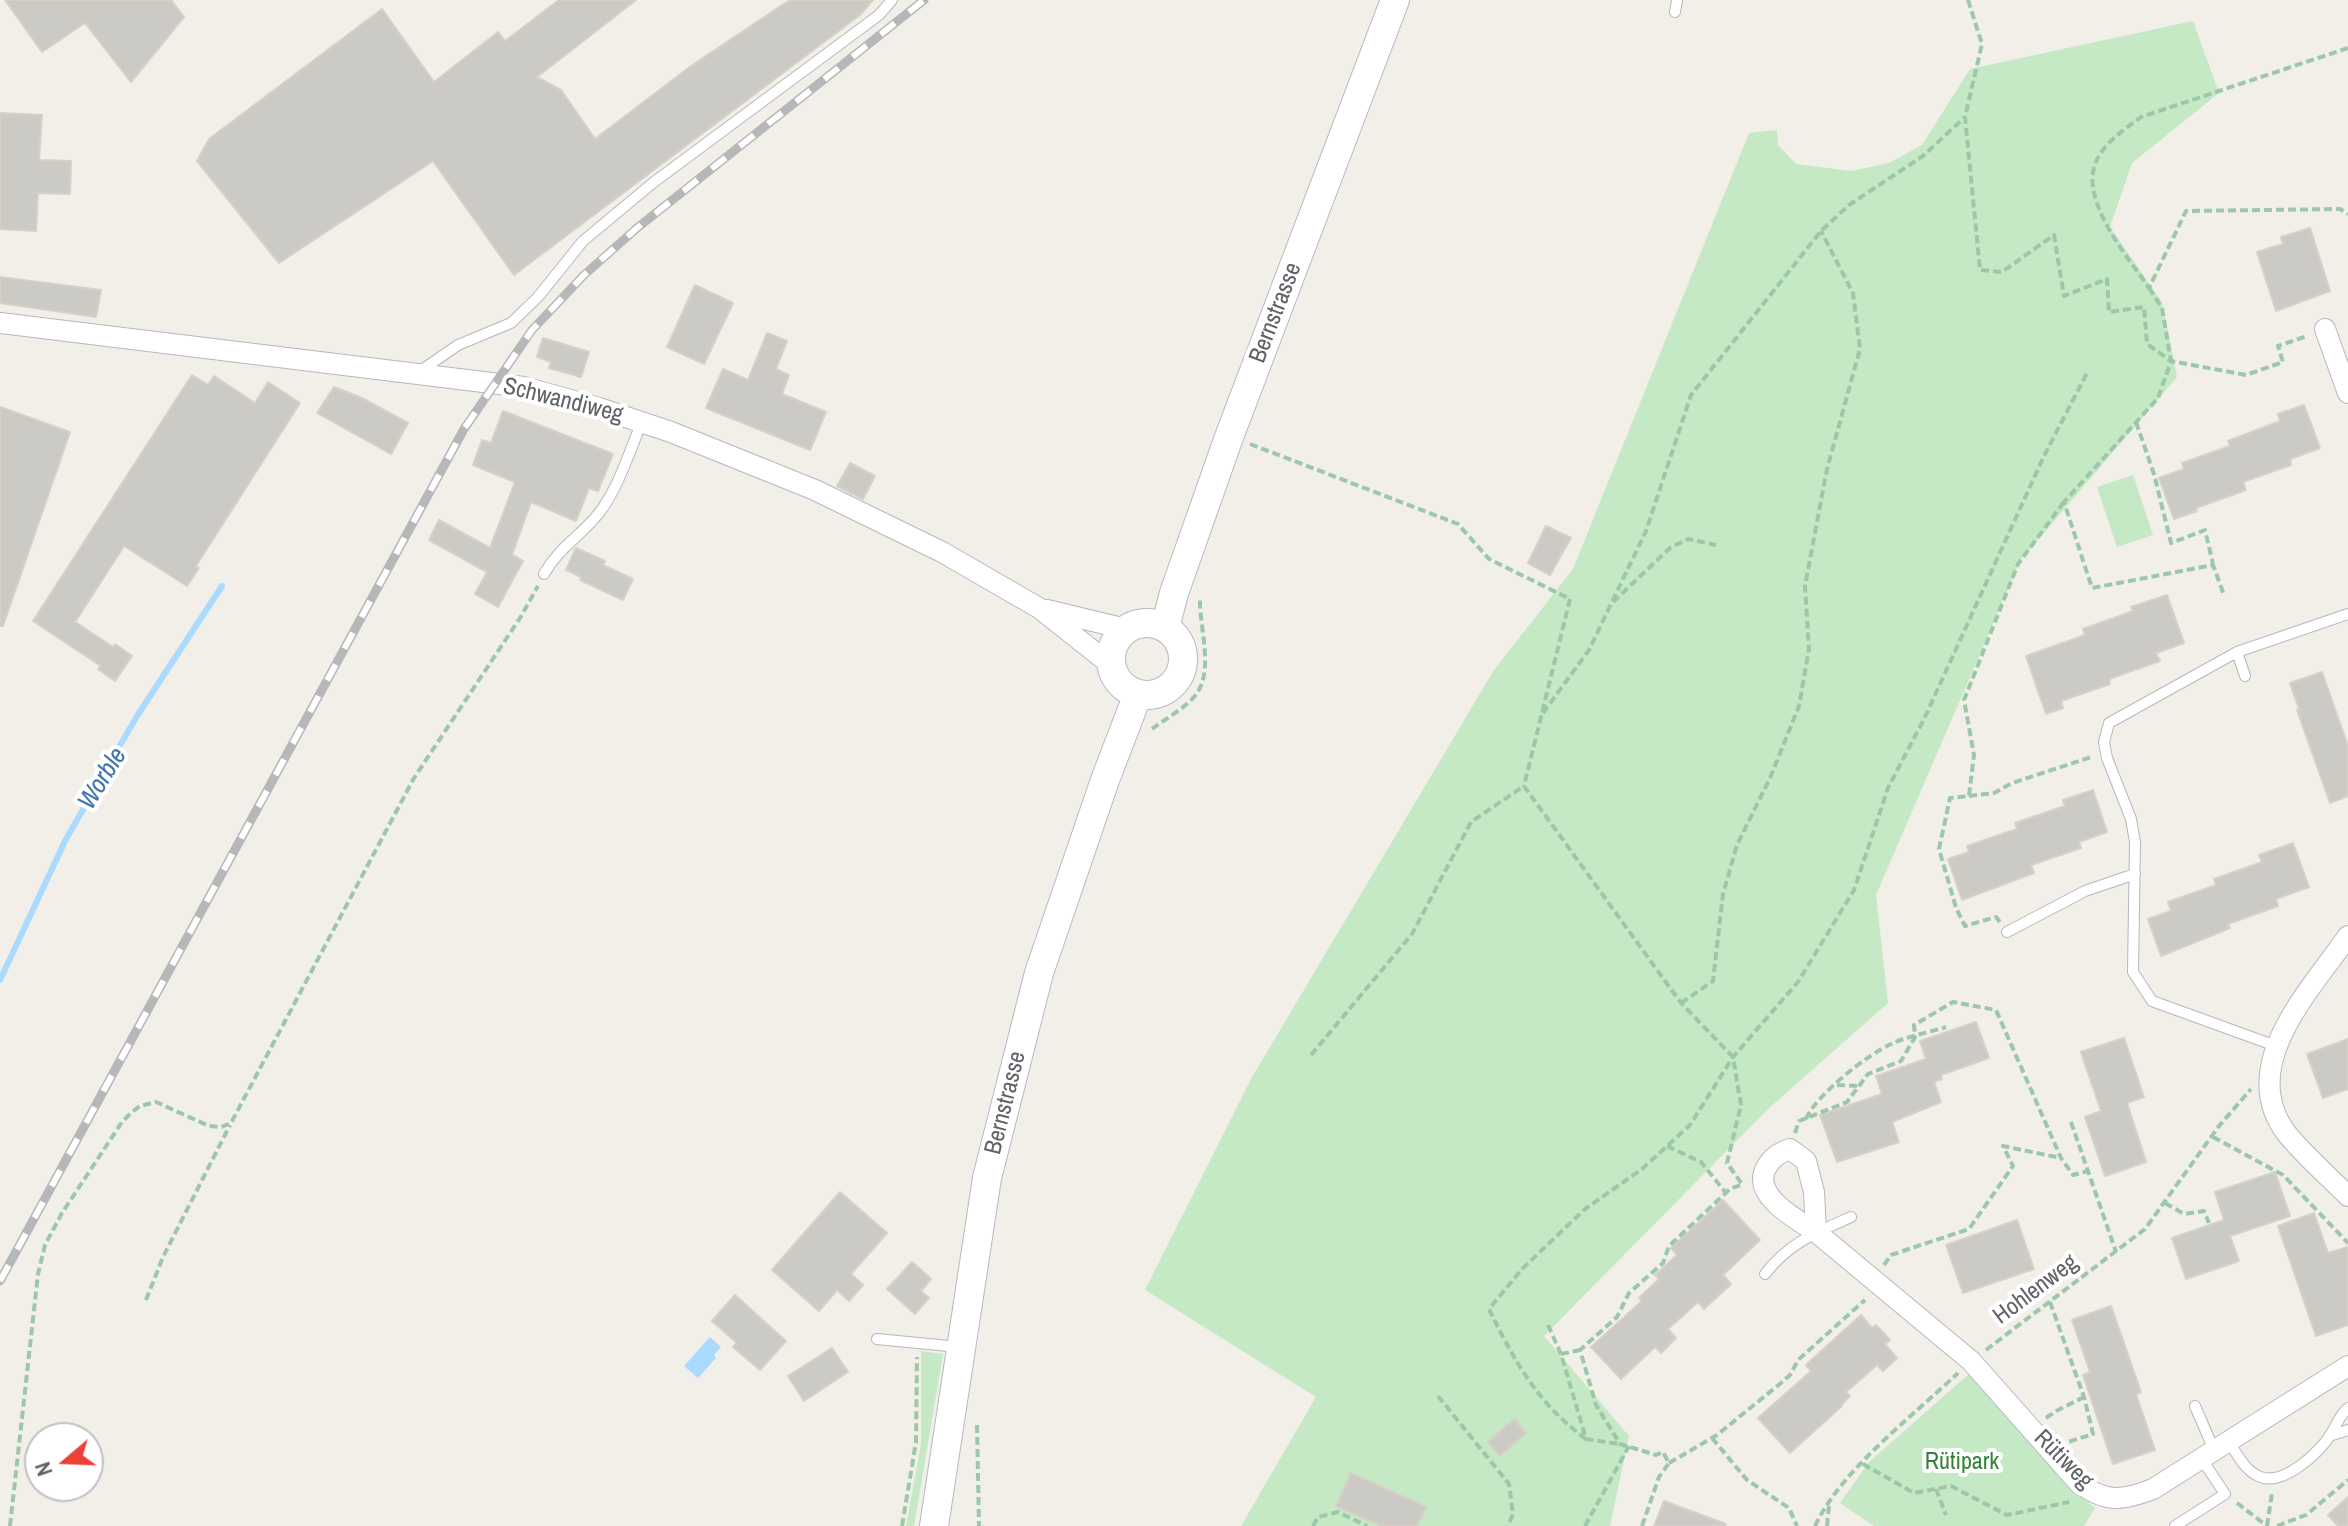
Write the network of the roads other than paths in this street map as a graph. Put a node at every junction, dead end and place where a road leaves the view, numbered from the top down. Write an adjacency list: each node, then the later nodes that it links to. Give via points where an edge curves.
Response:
1 (892, 0): 7 (lane, via 583,241 511,323 458,345)
2 (1395, 0): 13 (main road, Bernstrasse, via 1229,437)
3 (1677, 0): 4 (lane)
4 (1675, 12)
5 (0, 323): 7 (street, Schwandiweg)
6 (2325, 329): 8 (street)
7 (414, 375): 9 (street, Schwandiweg, via 536,390)
8 (2348, 393)
9 (642, 422): 10 (lane, via 611,496); 11 (street, Schwandiweg, via 815,490 942,552)
10 (544, 574)
11 (1039, 608): 14 (street, Schwandiweg); 16 (street, Schwandiweg)
12 (2348, 614): 15 (lane)
13 (1165, 628): 14 (main road, via 1146,623); 18 (main road, via 1183,651 1181,671 1169,688)
14 (1126, 629): 16 (main road, via 1113,645)
15 (2237, 652): 17 (lane); 19 (lane, via 2109,723 2104,742 2131,819)
16 (1111, 665): 18 (main road, via 1120,683)
17 (2245, 676)
18 (1138, 694): 28 (main road, Bernstrasse, via 1039,973 987,1178)
19 (2135, 874): 20 (lane, via 2085,891); 22 (lane, via 2133,972 2152,1001)
20 (2007, 932)
21 (2348, 936): 22 (street)
22 (2276, 1046): 23 (street, via 2269,1080 2283,1127)
23 (2348, 1196)
24 (1851, 1217): 25 (lane)
25 (1816, 1232): 25 (street, Rütiweg, via 1806,1161 1790,1149 1777,1153 1764,1171 1765,1188 1776,1204); 26 (lane, via 1781,1254); 34 (street, Rütiweg, via 1971,1361 2079,1483 2098,1495 2138,1495)
26 (1765, 1274)
27 (877, 1339): 28 (lane)
28 (959, 1347): 35 (main road, Bernstrasse)
29 (2348, 1366): 34 (street, Rütiweg)
30 (2195, 1406): 34 (lane)
31 (2348, 1408): 33 (lane)
32 (2348, 1430): 33 (lane)
33 (2329, 1436): 34 (lane, via 2292,1472 2272,1479)
34 (2214, 1449): 36 (lane, via 2225,1494)
35 (934, 1526)
36 (2175, 1526)

